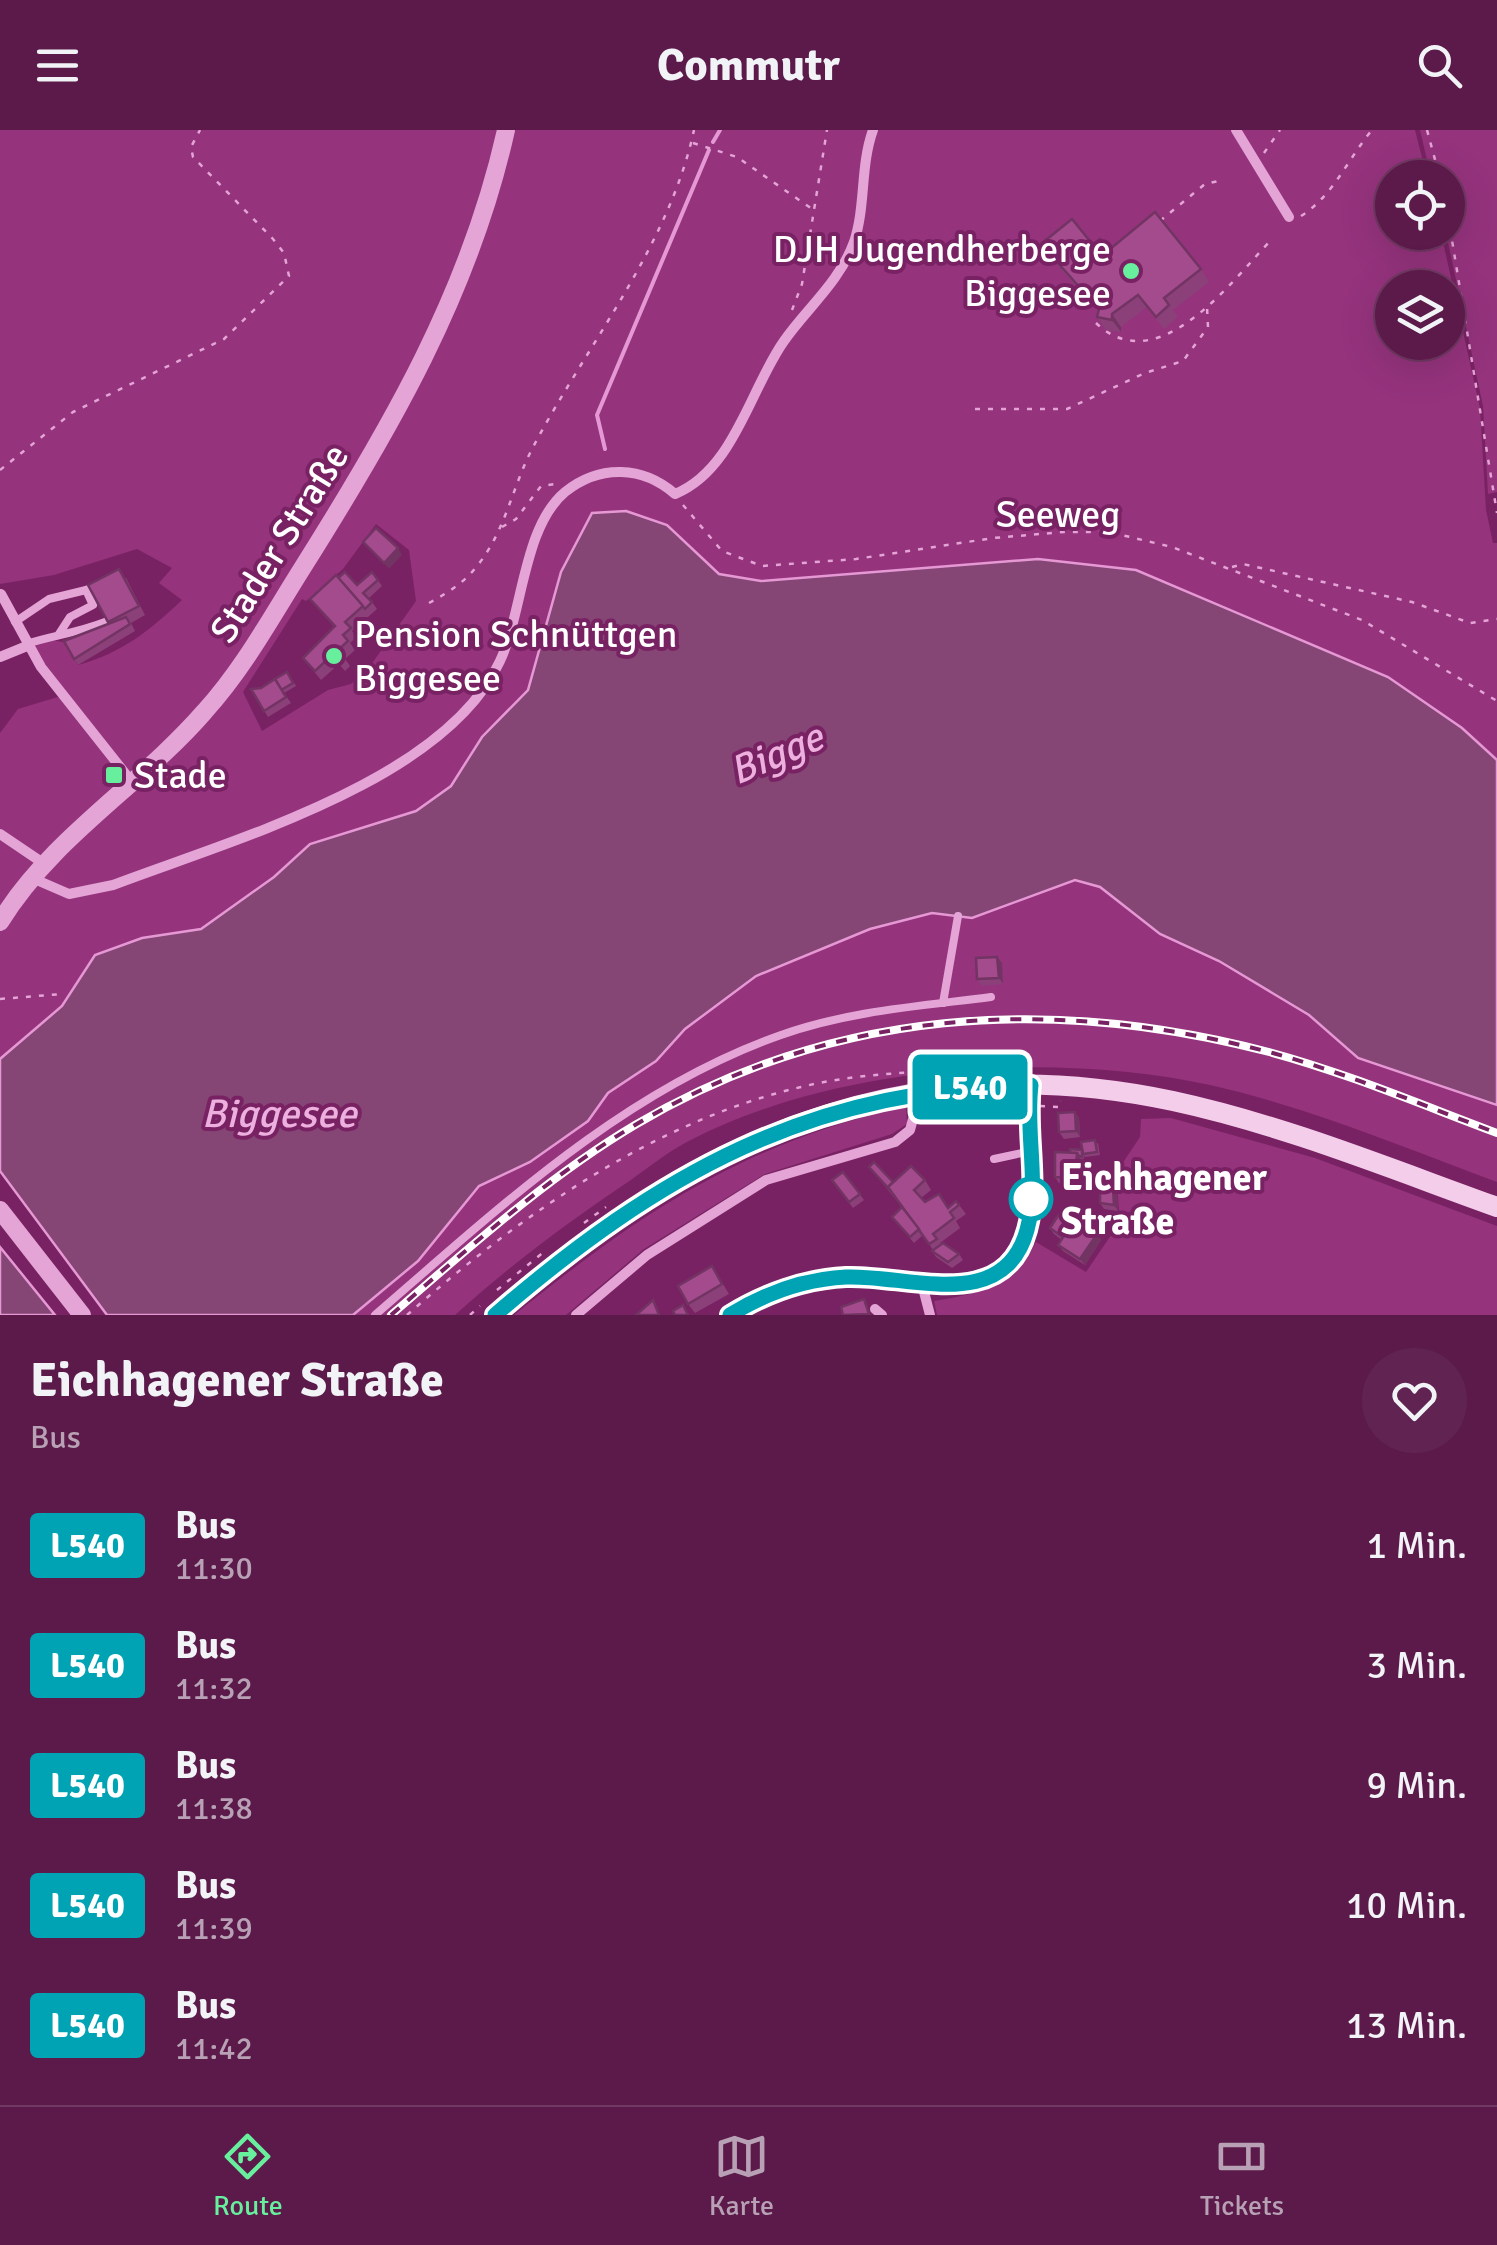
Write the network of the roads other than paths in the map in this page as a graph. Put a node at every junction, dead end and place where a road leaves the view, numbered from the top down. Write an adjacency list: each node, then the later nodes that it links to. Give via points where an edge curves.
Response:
1 (506, 130): 13 (street, Stader Straße, via 450,306 386,432 238,670 176,743)
2 (874, 130): 15 (street, via 846,260 782,343 719,457 693,487 676,494 642,472 621,471 565,492 537,533 499,665 427,750 318,804 96,890 69,894)
3 (1236, 130): 4 (street)
4 (1289, 217)
5 (111, 578): 6 (lane)
6 (86, 590): 8 (lane, via 48,600); 10 (lane, via 93,605 70,618)
7 (2, 594): 8 (street)
8 (15, 622): 11 (street)
9 (105, 622): 10 (lane)
10 (59, 634): 11 (lane)
11 (26, 645): 12 (street); 13 (street)
12 (0, 657)
13 (132, 782): 15 (street, Stader Straße)
14 (0, 834): 15 (street)
15 (37, 870): 17 (street, Stader Straße)
16 (958, 916): 19 (lane)
17 (0, 922)
18 (991, 997): 19 (lane)
19 (943, 1003): 28 (lane, via 836,1019 694,1072 603,1127)
20 (1031, 1085): 21 (main road); 22 (street); 24 (main road, via 1176,1102)
21 (920, 1092): 29 (main road, via 824,1114 712,1159 609,1222); 30 (street, via 910,1130 895,1142 766,1180 647,1255)
22 (1031, 1151): 23 (lane); 26 (street, via 1028,1229 1012,1262 975,1282)
23 (994, 1159)
24 (1497, 1207)
25 (0, 1210): 27 (street)
26 (922, 1284): 31 (street, via 846,1276 794,1286); 32 (street)
27 (82, 1315)
28 (375, 1315)
29 (495, 1315)
30 (576, 1315)
31 (730, 1315)
32 (930, 1315)

